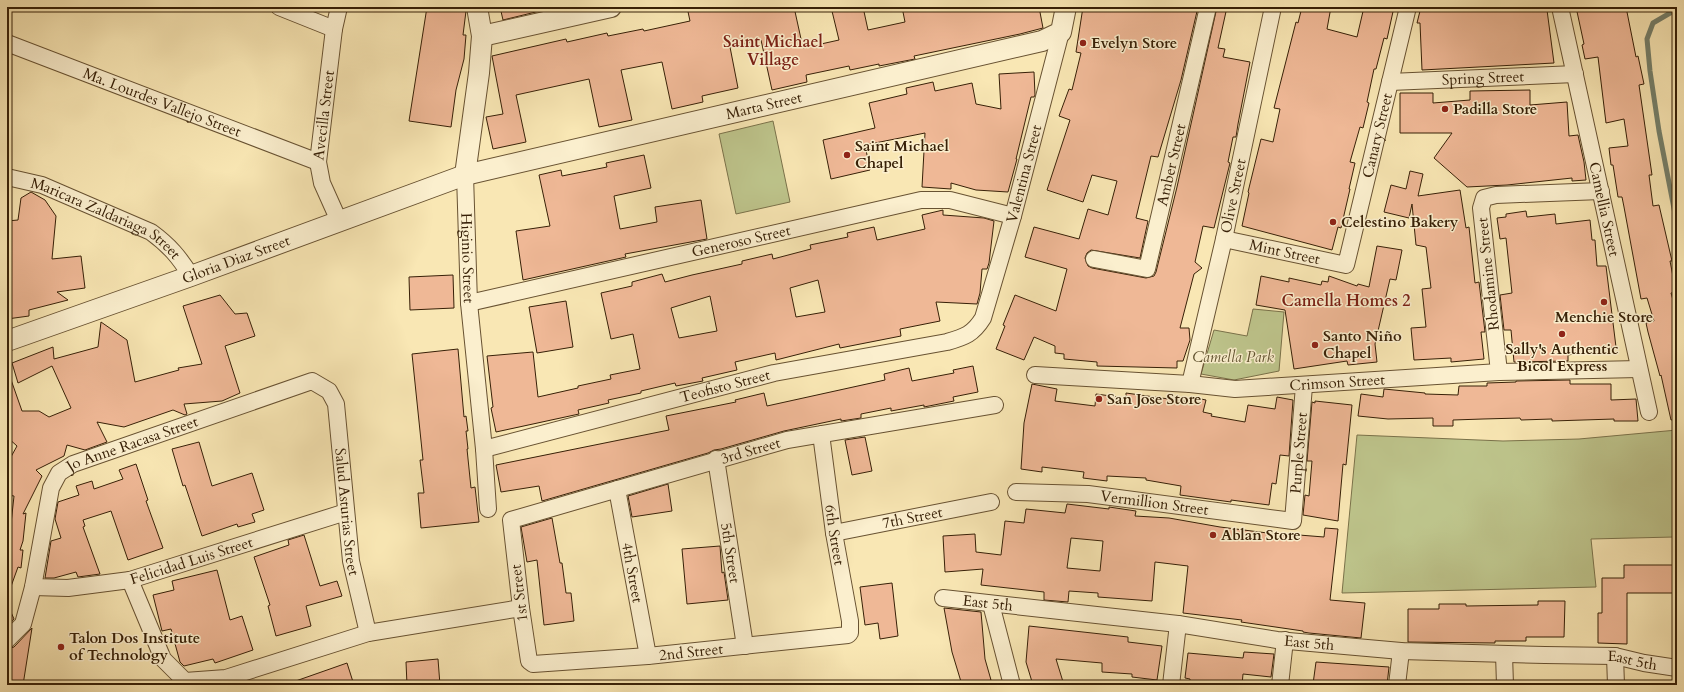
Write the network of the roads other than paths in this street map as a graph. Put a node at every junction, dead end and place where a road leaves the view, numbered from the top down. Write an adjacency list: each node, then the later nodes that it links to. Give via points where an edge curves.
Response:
1 (279, 7): 10 (street)
2 (340, 7): 10 (street, Avecilla Street)
3 (477, 7): 12 (street, Higinio Street)
4 (611, 7): 12 (street)
5 (1066, 7): 11 (street, Valentina Street)
6 (1208, 7): 23 (street, Amber Street, via 1146,269)
7 (1273, 7): 22 (street, Olive Street)
8 (1408, 7): 15 (street, Canary Street)
9 (1560, 7): 14 (street, Camellia Street)
10 (334, 29): 16 (street, Avecilla Street)
11 (1062, 32): 17 (street, Marta Street, via 1022,46); 20 (street, Valentina Street)
12 (482, 36): 17 (street, Higinio Street, via 480,73)
13 (7, 43): 16 (street, Ma. Lourdes Vallejo Street)
14 (1575, 74): 15 (street, Spring Street); 19 (street, Camellia Street)
15 (1390, 82): 24 (street, Canary Street)
16 (318, 162): 21 (street, Avecilla Street, via 322,183)
17 (465, 175): 21 (street, Gloria Diaz Street); 26 (street, Higinio Street)
18 (7, 177): 25 (street, Maricara Zaldariaga Street, via 42,185 151,232 178,256)
19 (1601, 191): 29 (street, Camellia Street); 30 (street, Rhodamine Street, via 1496,195 1484,198 1481,208)
20 (1013, 216): 26 (street, Generoso Street, via 950,200 921,200); 27 (street, Valentina Street, via 983,318 978,327)
21 (339, 221): 25 (street, Gloria Diaz Street)
22 (1224, 239): 24 (street, Mint Street); 32 (street, Olive Street)
23 (1094, 259)
24 (1346, 264)
25 (191, 276): 28 (street, Gloria Diaz Street)
26 (469, 303): 38 (street, Higinio Street)
27 (968, 335): 38 (street, Teofisto Street, via 947,342 774,373)
28 (7, 341)
29 (1639, 368): 30 (street, Crimson Street); 36 (street, Camellia Street)
30 (1499, 372): 33 (street, Crimson Street)
31 (1035, 375): 32 (street, Crimson Street)
32 (1190, 384): 33 (street, Crimson Street, via 1235,389)
33 (1304, 386): 46 (street, Purple Street)
34 (329, 391): 44 (street, Salud Asturias Street, via 336,404); 49 (street, Jo Anne Racasa Street, via 312,381 73,464 59,474 51,488)
35 (994, 404): 37 (street, 3rd Street)
36 (1649, 412)
37 (821, 434): 39 (street, 3rd Street, via 787,440); 47 (street, 6th Street)
38 (484, 449): 43 (street, Higinio Street)
39 (716, 459): 40 (street, 3rd Street); 58 (street, 5th Street)
40 (617, 489): 45 (street, 3rd Street); 61 (street, 4th Street)
41 (1016, 492): 46 (street, Vermillion Street, via 1088,494)
42 (991, 502): 47 (street, 7th Street)
43 (488, 509)
44 (346, 512): 48 (street, Felicidad Luis Street); 54 (street, Salud Asturias Street, via 351,561)
45 (511, 520): 52 (street, 1st Street)
46 (1293, 521)
47 (834, 533): 55 (street, 6th Street, via 850,621)
48 (130, 580): 49 (street, Felicidad Luis Street, via 68,588); 54 (street, via 164,659 184,681 226,678)
49 (33, 587): 56 (street, Jo Anne Racasa Street, via 23,624)
50 (943, 598): 51 (street, East 5th)
51 (991, 604): 53 (street, East 5th); 65 (street)
52 (520, 608): 54 (street); 63 (street, 1st Street, via 527,655 529,661)
53 (1178, 624): 57 (street, East 5th); 66 (street)
54 (368, 633)
55 (848, 635): 58 (street, 2nd Street)
56 (7, 640)
57 (1285, 640): 59 (street, East 5th); 67 (street)
58 (745, 646): 61 (street, 2nd Street)
59 (1401, 652): 60 (street, East 5th); 68 (street)
60 (1504, 654): 62 (street, East 5th); 69 (street)
61 (648, 656): 63 (street, 2nd Street)
62 (1615, 656): 64 (street, East 5th); 70 (street)
63 (534, 664)
64 (1677, 668)
65 (1012, 685)
66 (1171, 685)
67 (1280, 685)
68 (1397, 685)
69 (1506, 685)
70 (1616, 685)

